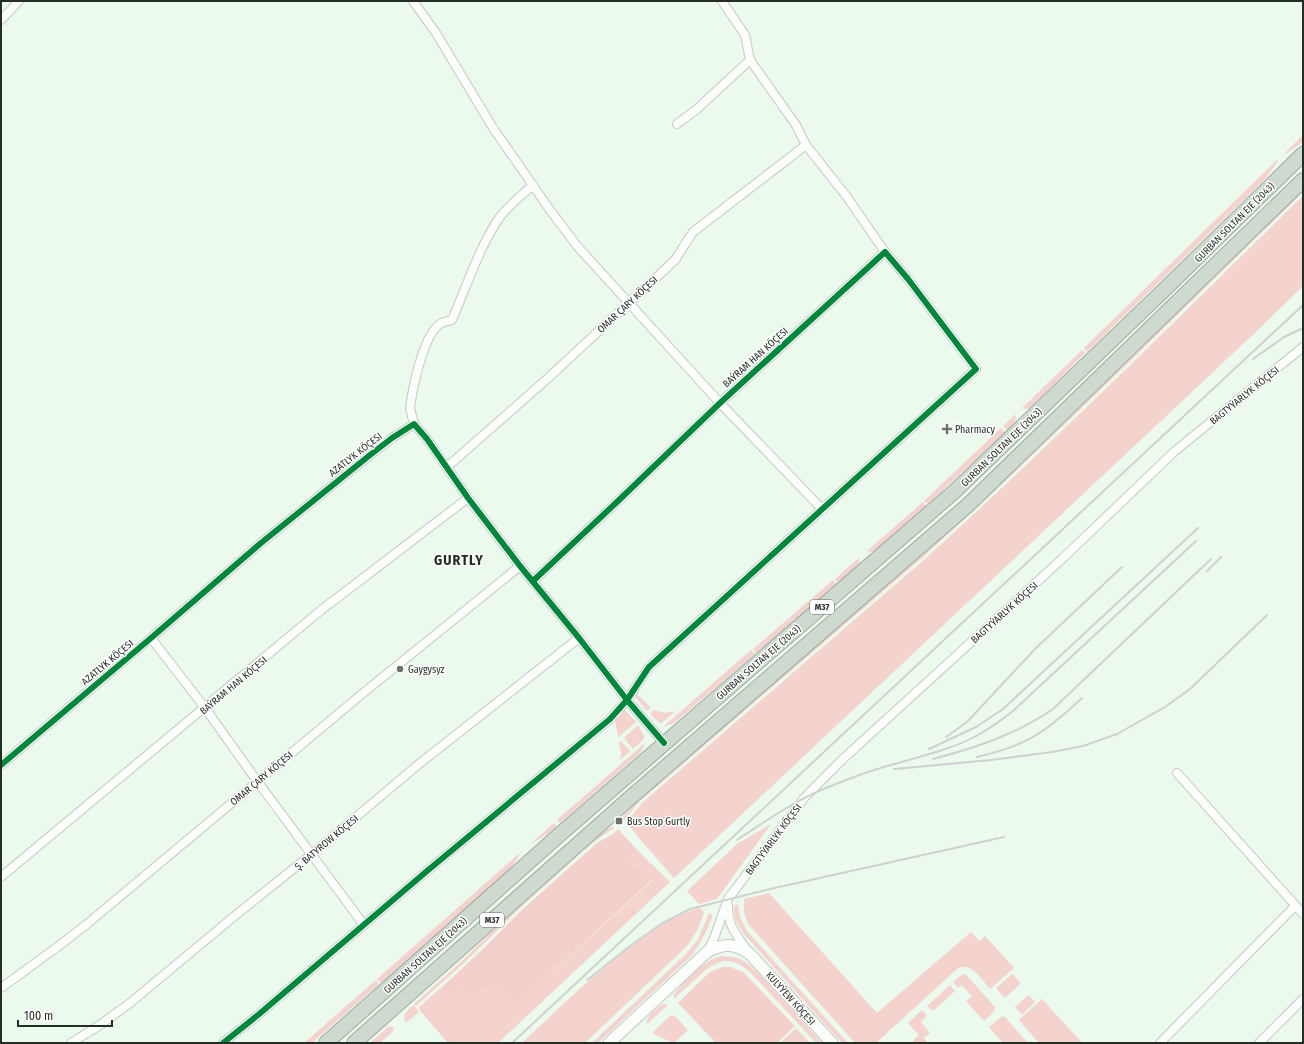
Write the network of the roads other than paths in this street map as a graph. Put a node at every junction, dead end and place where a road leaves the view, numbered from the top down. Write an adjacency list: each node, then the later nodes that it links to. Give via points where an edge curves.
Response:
1 (19, 1): 4 (street)
2 (413, 1): 10 (street, via 436,33 493,128)
3 (722, 1): 5 (street, via 745,35)
4 (1, 20)
5 (750, 60): 6 (street); 7 (street, via 796,125)
6 (677, 124)
7 (806, 144): 11 (street); 14 (street, OMAR ÇARY KÖÇESI, via 693,232 675,260)
8 (1303, 154): 12 (highway, GURBAN SOLTAN EJE (2043) / M37)
9 (1303, 180): 13 (highway, GURBAN SOLTAN EJE (2043) / M37)
10 (533, 185): 14 (street, via 577,246); 17 (street, via 499,218 452,320 440,324 429,338 411,396 410,408)
11 (885, 252): 16 (street, BAÝRAM HAN KÖÇESI); 20 (street, via 976,369)
12 (1165, 289): 13 (highway); 27 (highway, GURBAN SOLTAN EJE (2043) / M37, via 955,491)
13 (1177, 301): 44 (highway, GURBAN SOLTAN EJE (2043) / M37, via 968,505 630,798)
14 (628, 302): 16 (street); 18 (street, OMAR ÇARY KÖÇESI, via 547,379)
15 (1303, 347): 33 (street, BAGTYÝARLYK KÖÇESI, via 1176,451 843,759 804,798)
16 (720, 403): 20 (street); 22 (street, BAÝRAM HAN KÖÇESI)
17 (414, 424): 18 (street); 23 (street, AZATLYK KÖÇESI, via 392,438 273,534)
18 (447, 467): 19 (street)
19 (468, 498): 21 (street); 26 (street, BAÝRAM HAN KÖÇESI, via 320,611)
20 (823, 510): 25 (street, via 649,667)
21 (520, 566): 22 (street); 30 (street, OMAR ÇARY KÖÇESI)
22 (533, 581): 24 (street)
23 (151, 638): 26 (street); 28 (street, AZATLYK KÖÇESI)
24 (579, 638): 25 (street); 31 (street, Ş. BATYROW KÖÇESI, via 419,764)
25 (627, 700): 27 (street); 36 (street, via 610,719)
26 (205, 708): 30 (street); 32 (street, BAÝRAM HAN KÖÇESI)
27 (664, 743): 43 (highway, GURBAN SOLTAN EJE (2043) / M37)
28 (1, 765)
29 (1177, 773): 34 (street)
30 (257, 781): 31 (street); 39 (street, OMAR ÇARY KÖÇESI, via 87,924)
31 (312, 854): 36 (street); 41 (street, Ş. BATYROW KÖÇESI, via 130,1003)
32 (1, 877)
33 (728, 899): 37 (street, BAGTYÝARLYK KÖÇESI); 38 (street, via 731,927)
34 (1295, 906): 35 (street); 47 (street)
35 (1303, 914)
36 (364, 925): 42 (street)
37 (707, 952): 38 (street, via 715,947 730,945 743,948); 45 (street)
38 (750, 954): 46 (street, KULYÝEW KÖÇESI)
39 (1, 988)
40 (1303, 999): 48 (street)
41 (71, 1043)
42 (223, 1043)
43 (326, 1043)
44 (354, 1043)
45 (609, 1043)
46 (832, 1043)
47 (1160, 1043)
48 (1259, 1043)

